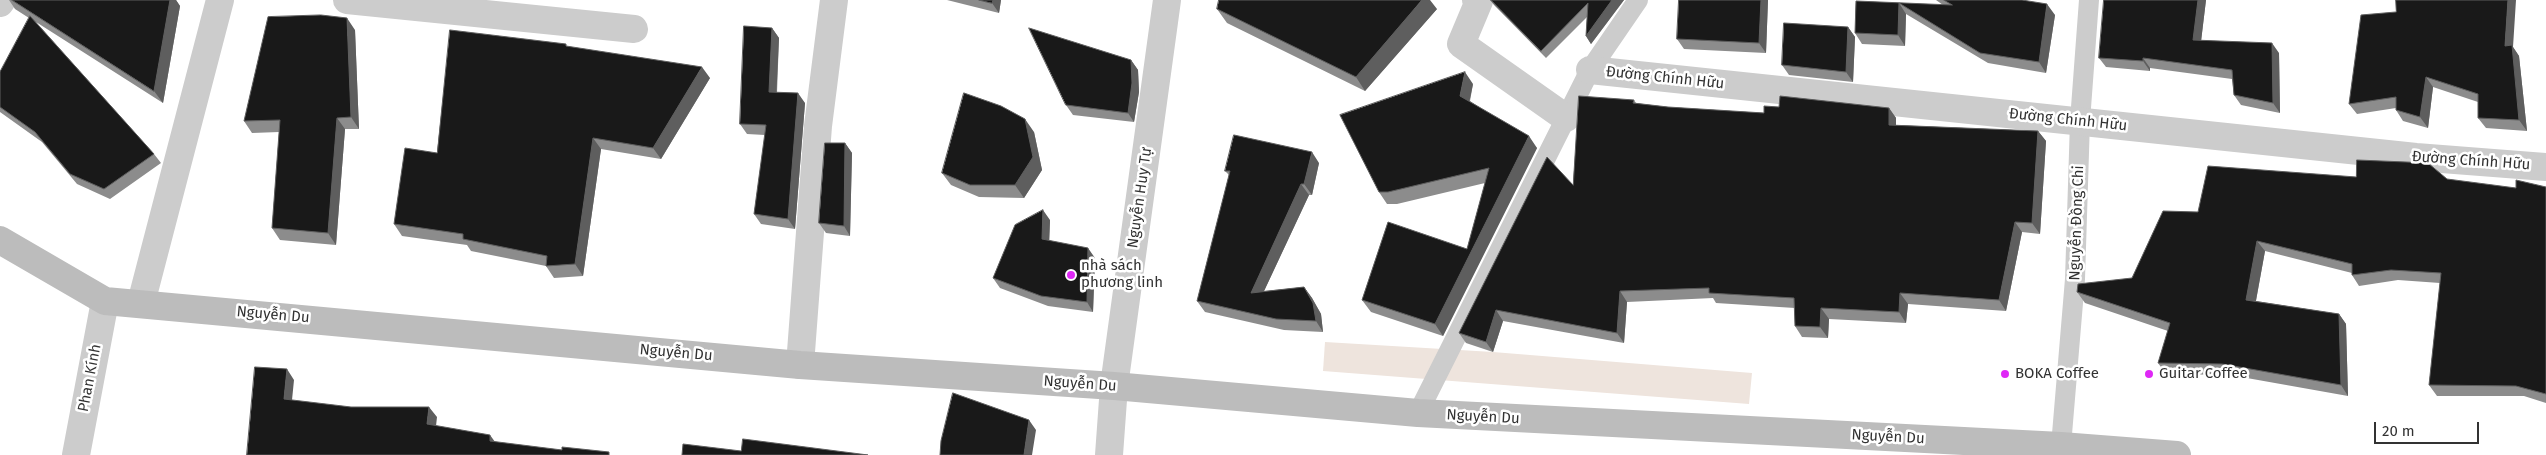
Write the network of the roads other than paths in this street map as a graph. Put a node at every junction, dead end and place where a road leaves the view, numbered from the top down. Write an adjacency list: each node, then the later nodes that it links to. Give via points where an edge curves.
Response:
1 (220, 0): 15 (street)
2 (346, 0): 8 (street)
3 (834, 0): 16 (street, via 818,126)
4 (1168, 0): 17 (street, Nguyễn Huy Tự)
5 (1476, 0): 10 (street, via 1479,1 1461,44)
6 (1638, 0): 9 (lane)
7 (2089, 0): 11 (lane, Nguyễn Đồng Chi)
8 (634, 29)
9 (1590, 70): 10 (lane); 11 (street, Đường Chính Hữu)
10 (1566, 118): 18 (lane)
11 (2080, 121): 12 (street, Đường Chính Hữu, via 2416,157); 19 (lane, Nguyễn Đồng Chi, via 2075,279)
12 (2546, 167)
13 (0, 240): 14 (main road, Nguyễn Du)
14 (105, 301): 15 (main road, Nguyễn Du); 20 (street, Phan Kính)
15 (141, 303): 16 (main road, Nguyễn Du)
16 (800, 365): 17 (main road, Nguyễn Du)
17 (1114, 386): 18 (main road, Nguyễn Du); 21 (street, Nguyễn Huy Tự)
18 (1418, 414): 19 (main road, Nguyễn Du)
19 (2060, 451): 22 (main road, Nguyễn Du)
20 (76, 455)
21 (1109, 455)
22 (2177, 455)

